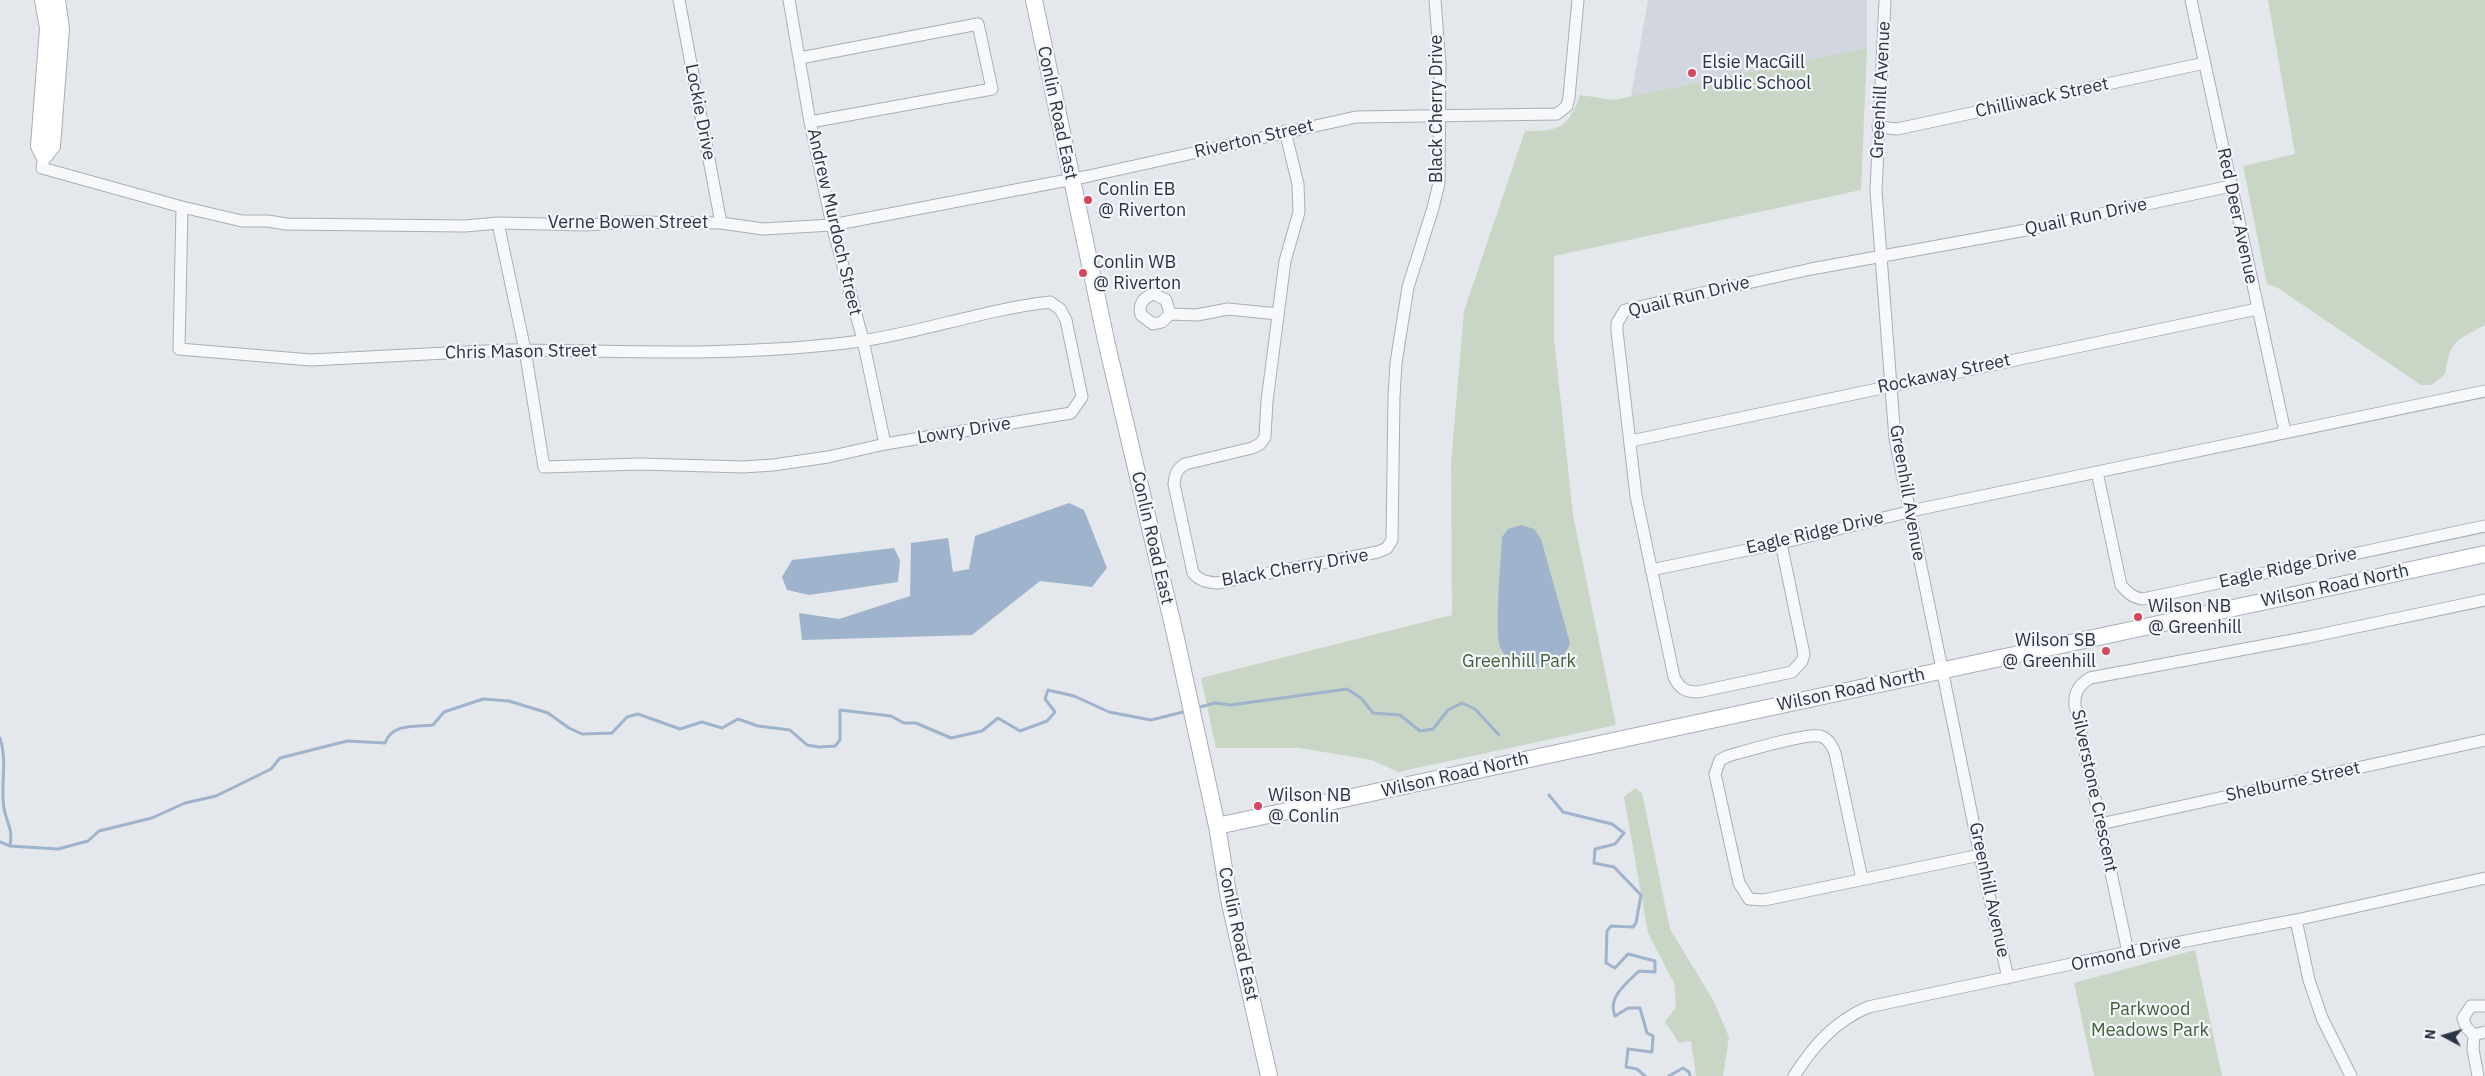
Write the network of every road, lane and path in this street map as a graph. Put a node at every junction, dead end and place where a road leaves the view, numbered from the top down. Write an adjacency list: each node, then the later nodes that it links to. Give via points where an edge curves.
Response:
1 (43, 0): 16 (street, via 48,28 39,146)
2 (57, 0): 16 (street, via 60,29 52,146)
3 (678, 0): 21 (street, Lockie Drive)
4 (789, 0): 10 (street, Andrew Murdoch Street)
5 (1034, 0): 17 (street, Conlin Road East)
6 (1435, 0): 12 (street, Black Cherry Drive, via 1440,65)
7 (1578, 0): 12 (street, Riverton Street, via 1569,97 1562,111 1550,115)
8 (1885, 0): 14 (street, Greenhill Avenue)
9 (2191, 0): 11 (street, Red Deer Avenue)
10 (800, 58): 13 (street, Andrew Murdoch Street); 13 (street, via 978,24 992,90)
11 (2205, 63): 14 (street, Chilliwack Street, via 1897,129); 18 (street, Red Deer Avenue)
12 (1439, 116): 15 (street, Riverton Street, via 1356,117); 26 (street, Black Cherry Drive, via 1438,182 1408,287 1396,363 1392,540 1387,548 1378,552 1217,583 1207,582 1193,573 1174,484 1175,475 1178,468 1186,464 1252,448 1265,437)
13 (810, 122): 22 (street, Andrew Murdoch Street)
14 (1878, 127): 23 (street, Greenhill Avenue, via 1876,191)
15 (1285, 131): 17 (street, Riverton Street); 26 (street, Black Cherry Drive, via 1298,184 1299,212 1285,261)
16 (43, 162): 19 (street, Verne Bowen Street)
17 (1071, 179): 22 (street, Verne Bowen Street); 44 (street, Conlin Road East)
18 (2231, 186): 23 (street, Quail Run Drive, via 2026,230); 24 (street, Red Deer Avenue)
19 (182, 207): 20 (street, Verne Bowen Street, via 242,221 286,224 465,226); 28 (street, Chris Mason Street, via 179,349 311,360)
20 (498, 223): 21 (street, Verne Bowen Street); 28 (street)
21 (721, 223): 22 (street, Verne Bowen Street, via 763,229)
22 (832, 225): 27 (street, Andrew Murdoch Street)
23 (1881, 256): 29 (street, Greenhill Avenue); 32 (street, Quail Run Drive, via 1811,268 1625,310 1620,315 1617,331)
24 (2257, 309): 29 (street, Rockaway Street); 31 (street, Red Deer Avenue)
25 (1170, 314): 26 (street, via 1197,315 1228,309)
26 (1278, 314)
27 (862, 340): 28 (street, Chris Mason Street, via 731,352); 33 (street, Andrew Murdoch Street); 33 (street, Lowry Drive, via 1050,302 1060,309 1066,320 1082,397 1071,414)
28 (525, 350): 33 (street, Lowry Drive, via 544,467 640,464 753,467 828,457)
29 (1891, 385): 32 (street, Rockaway Street); 35 (street, Greenhill Avenue, via 1895,439)
30 (2485, 391): 31 (street, Eagle Ridge Drive)
31 (2285, 432): 34 (street, Eagle Ridge Drive)
32 (1631, 441): 39 (street, Quail Run Drive, via 1636,496)
33 (885, 444)
34 (2096, 472): 35 (street, Eagle Ridge Drive); 36 (street, Eagle Ridge Drive, via 2121,585 2130,595 2143,599)
35 (1909, 511): 37 (street, Eagle Ridge Drive); 41 (street, Greenhill Avenue)
36 (2485, 526)
37 (1781, 543): 39 (street, Eagle Ridge Drive); 39 (street, Quail Run Drive, via 1804,654 1802,661 1792,672 1698,692 1688,692 1678,686 1674,677)
38 (2485, 554): 41 (street, Wilson Road North)
39 (1651, 570)
40 (2485, 600): 43 (street, Silverstone Crescent, via 2090,678 2078,688 2075,705)
41 (1942, 670): 44 (street, Wilson Road North); 45 (street, Greenhill Avenue)
42 (2485, 740): 43 (street, Shelburne Street)
43 (2100, 824): 49 (street, Silverstone Crescent)
44 (1217, 826): 53 (street, Conlin Road East, via 1229,899)
45 (1980, 855): 47 (street); 50 (street, Greenhill Avenue)
46 (2485, 878): 48 (street, Ormond Drive)
47 (1862, 879): 47 (street, via 1835,753 1826,739 1810,736 1720,760 1715,774 1739,883 1749,899 1764,900)
48 (2296, 920): 49 (street, Ormond Drive); 55 (street, via 2309,980 2322,1018)
49 (2128, 952): 50 (street, Ormond Drive)
50 (2008, 978): 54 (street, Ormond Drive, via 1868,1007 1847,1017 1808,1055)
51 (2485, 1006): 52 (street, via 2475,1004 2464,1013 2464,1023)
52 (2479, 1034): 56 (street, via 2473,1049)
53 (1269, 1076)
54 (1794, 1076)
55 (2351, 1076)
56 (2478, 1076)

